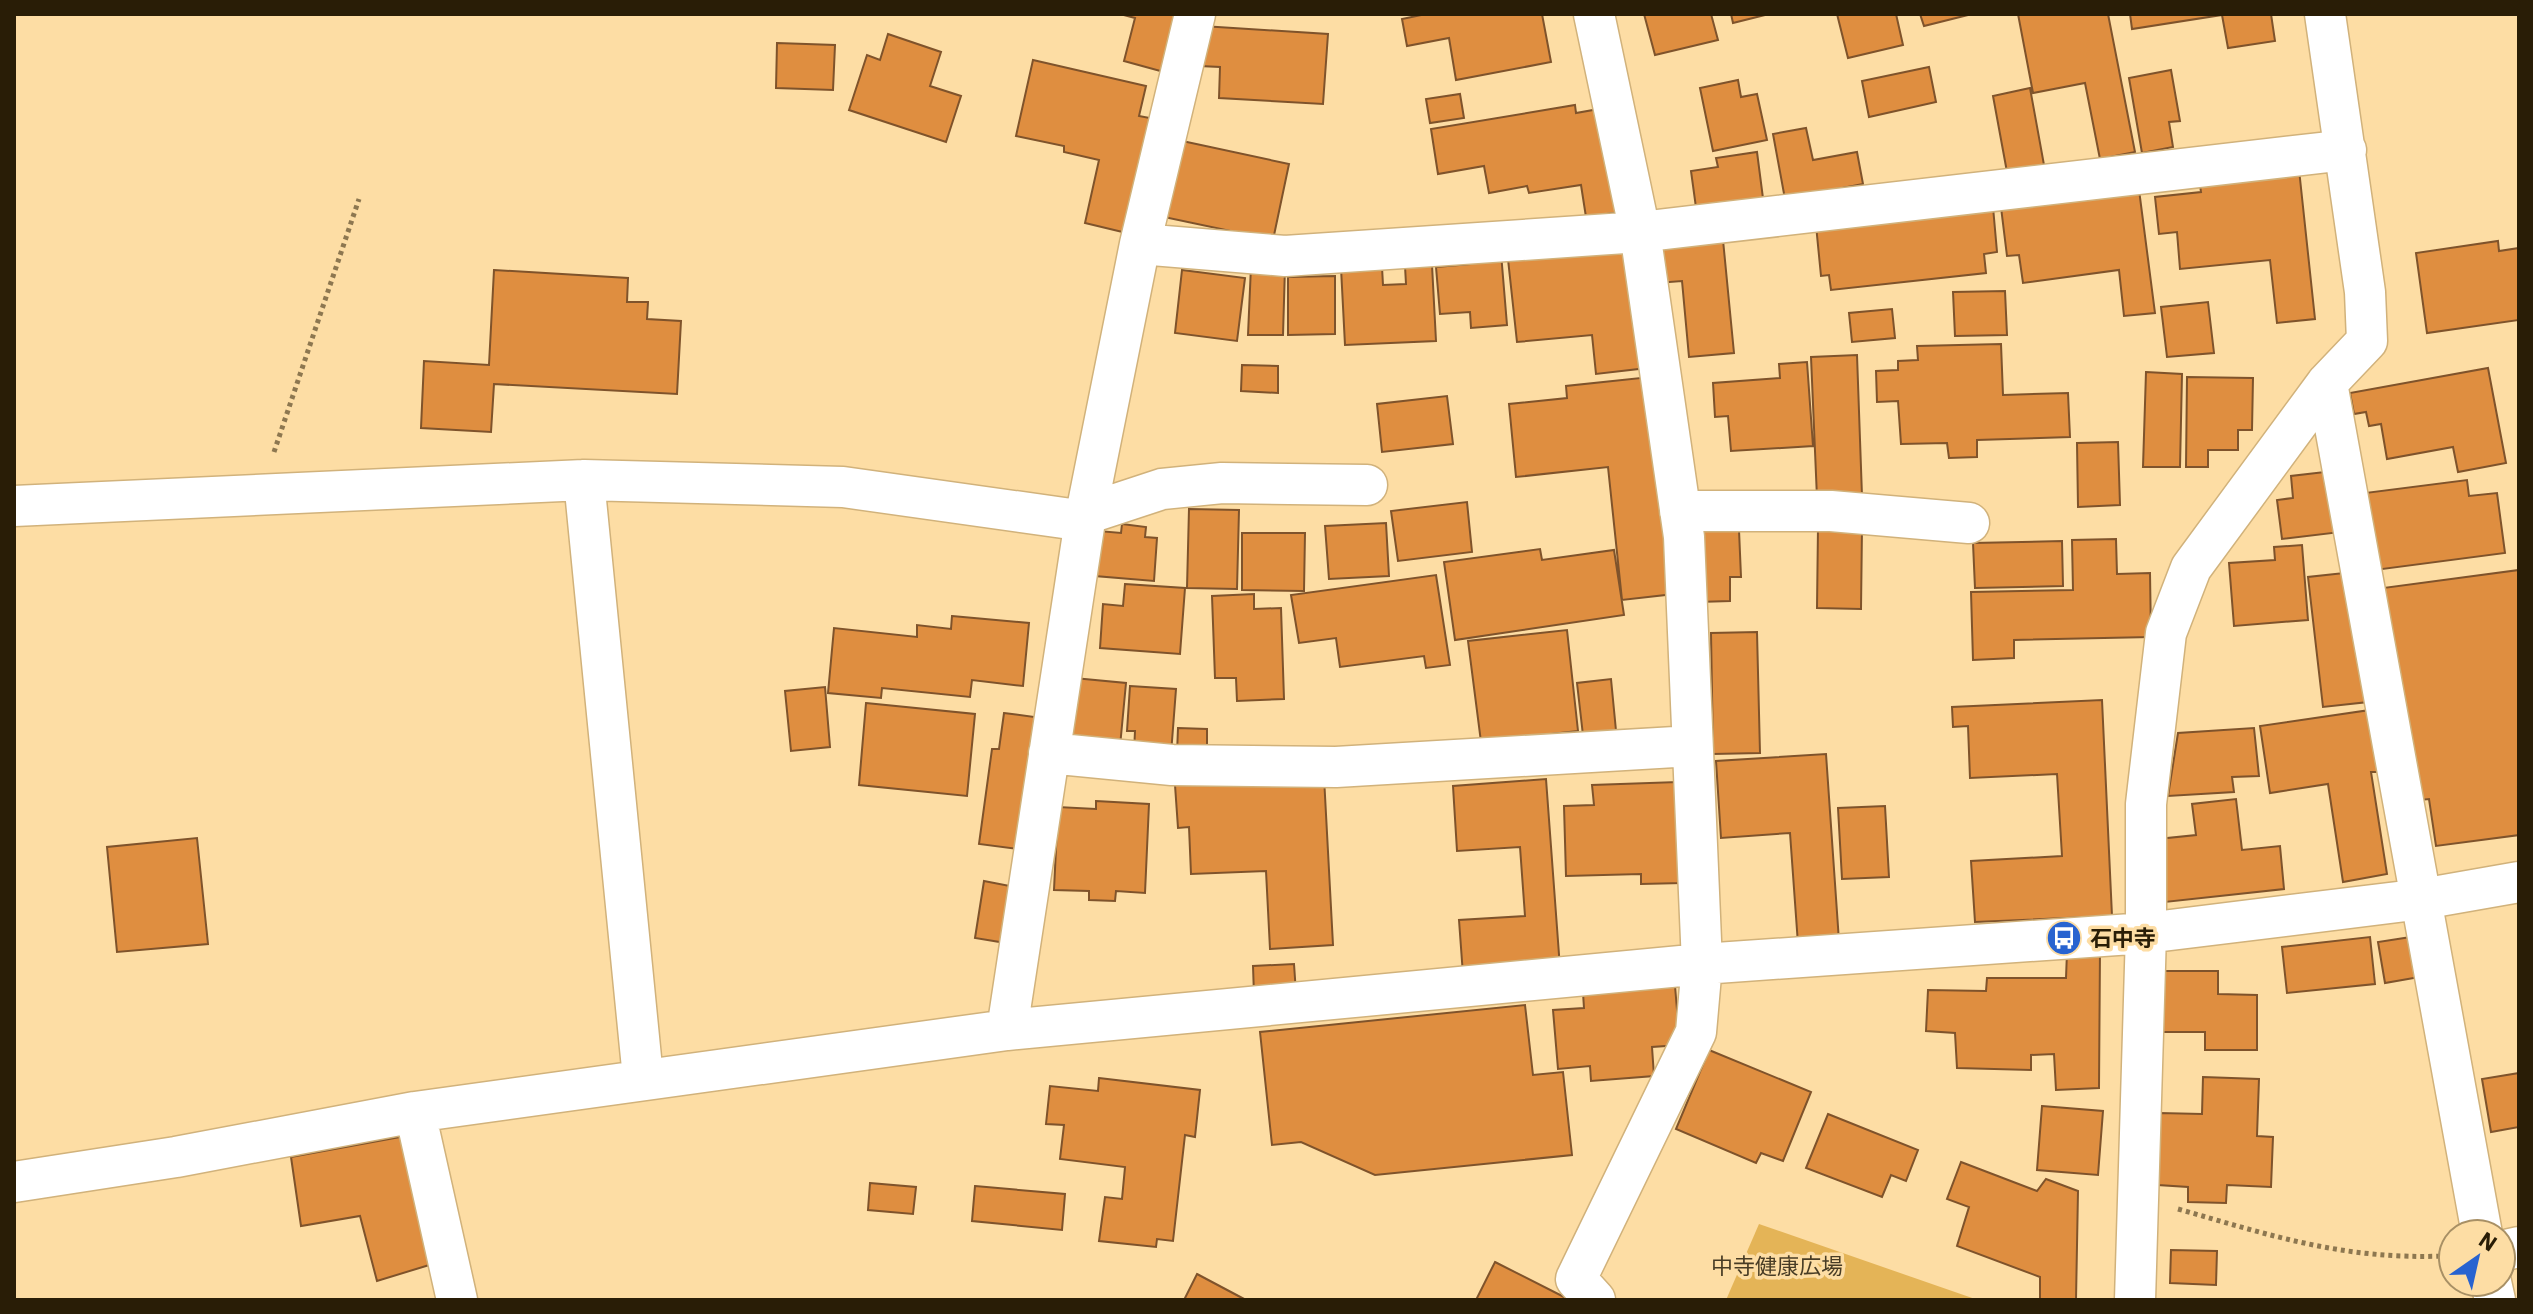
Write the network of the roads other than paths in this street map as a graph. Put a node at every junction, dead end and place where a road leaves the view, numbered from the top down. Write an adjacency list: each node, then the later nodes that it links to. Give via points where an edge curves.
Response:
1 (1195, 14): 6 (street)
2 (1594, 14): 5 (street)
3 (2325, 14): 4 (street)
4 (2346, 150): 5 (street); 7 (street, via 2367,341)
5 (1640, 232): 6 (street, via 1285,256); 11 (street)
6 (1140, 244): 12 (street)
7 (2327, 383): 17 (street); 18 (street, via 2191,568 2166,633 2146,804)
8 (584, 480): 10 (street); 12 (street, via 843,487); 21 (street)
9 (1367, 485): 12 (street, via 1222,483 1162,489)
10 (14, 506)
11 (1680, 511): 13 (street, via 1831,511); 14 (street)
12 (1085, 517): 15 (street)
13 (1969, 523)
14 (1692, 746): 15 (street, via 1336,767 1172,765); 19 (street)
15 (1049, 753): 20 (street)
16 (2519, 882): 17 (street)
17 (2422, 899): 18 (street); 24 (street)
18 (2146, 933): 19 (street); 27 (street)
19 (1702, 964): 20 (street); 26 (street, via 1696,1032 1576,1279)
20 (1007, 1030): 21 (street)
21 (643, 1078): 22 (street)
22 (415, 1112): 23 (street); 25 (street)
23 (14, 1182)
24 (2479, 1218)
25 (457, 1300)
26 (1595, 1300)
27 (2135, 1300)

